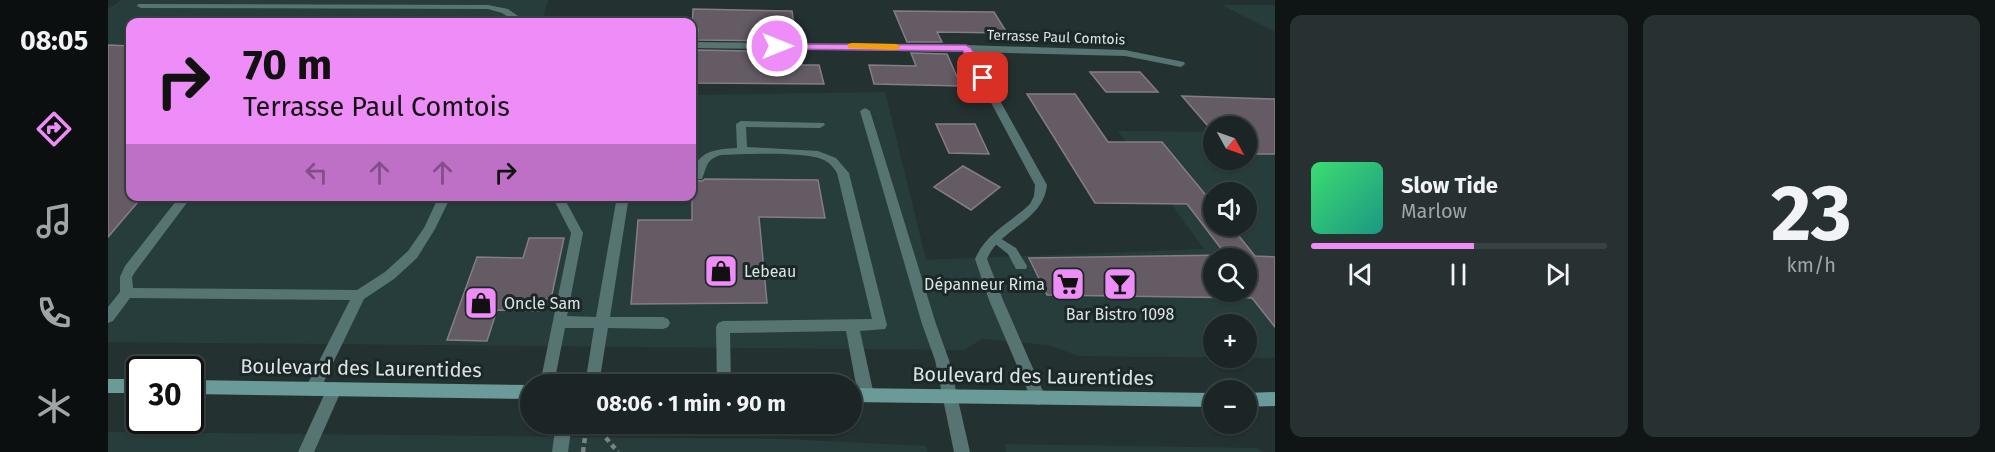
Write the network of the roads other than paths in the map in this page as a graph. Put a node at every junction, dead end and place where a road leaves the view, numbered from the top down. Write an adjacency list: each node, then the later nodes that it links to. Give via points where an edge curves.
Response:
1 (141, 6): 2 (street, via 488,7)
2 (515, 18)
3 (696, 45): 4 (street, Terrasse Paul Comtois)
4 (966, 48): 5 (street, Terrasse Paul Comtois, via 1125,53); 14 (street, Terrasse Paul Comtois, via 1041,186 1036,205)
5 (1180, 64)
6 (865, 111): 34 (street)
7 (820, 125): 8 (street, via 741,124)
8 (742, 152): 9 (street, via 711,155 702,161); 22 (street, via 813,153 828,158 841,170 880,325)
9 (698, 176)
10 (183, 201): 16 (street, via 130,269 126,276)
11 (443, 201): 17 (street, via 430,230 406,262)
12 (560, 201): 19 (street, via 577,233)
13 (622, 201): 20 (street)
14 (994, 239): 15 (street, via 1012,251); 35 (street, Terrasse Paul Comtois, via 983,253 982,265)
15 (1021, 266)
16 (127, 293): 17 (street); 18 (street)
17 (359, 295): 30 (street)
18 (108, 317)
19 (560, 322): 20 (street); 23 (street)
20 (602, 322): 21 (street); 24 (street)
21 (663, 323)
22 (852, 325): 25 (street, via 723,327); 26 (street)
23 (549, 374)
24 (594, 374)
25 (724, 374)
26 (857, 374)
27 (108, 386): 28 (main road)
28 (126, 386)
29 (204, 387): 30 (main road, Boulevard des Laurentides)
30 (313, 389): 31 (main road, Boulevard des Laurentides)
31 (334, 389): 32 (main road, Boulevard des Laurentides); 40 (street)
32 (520, 392)
33 (862, 395): 34 (main road, Boulevard des Laurentides)
34 (951, 396): 35 (main road, Boulevard des Laurentides); 42 (street)
35 (1038, 398): 36 (main road, Boulevard des Laurentides)
36 (1203, 399)
37 (1275, 399): 38 (main road)
38 (1257, 400)
39 (562, 434): 41 (street)
40 (306, 452)
41 (560, 452)
42 (962, 452)

